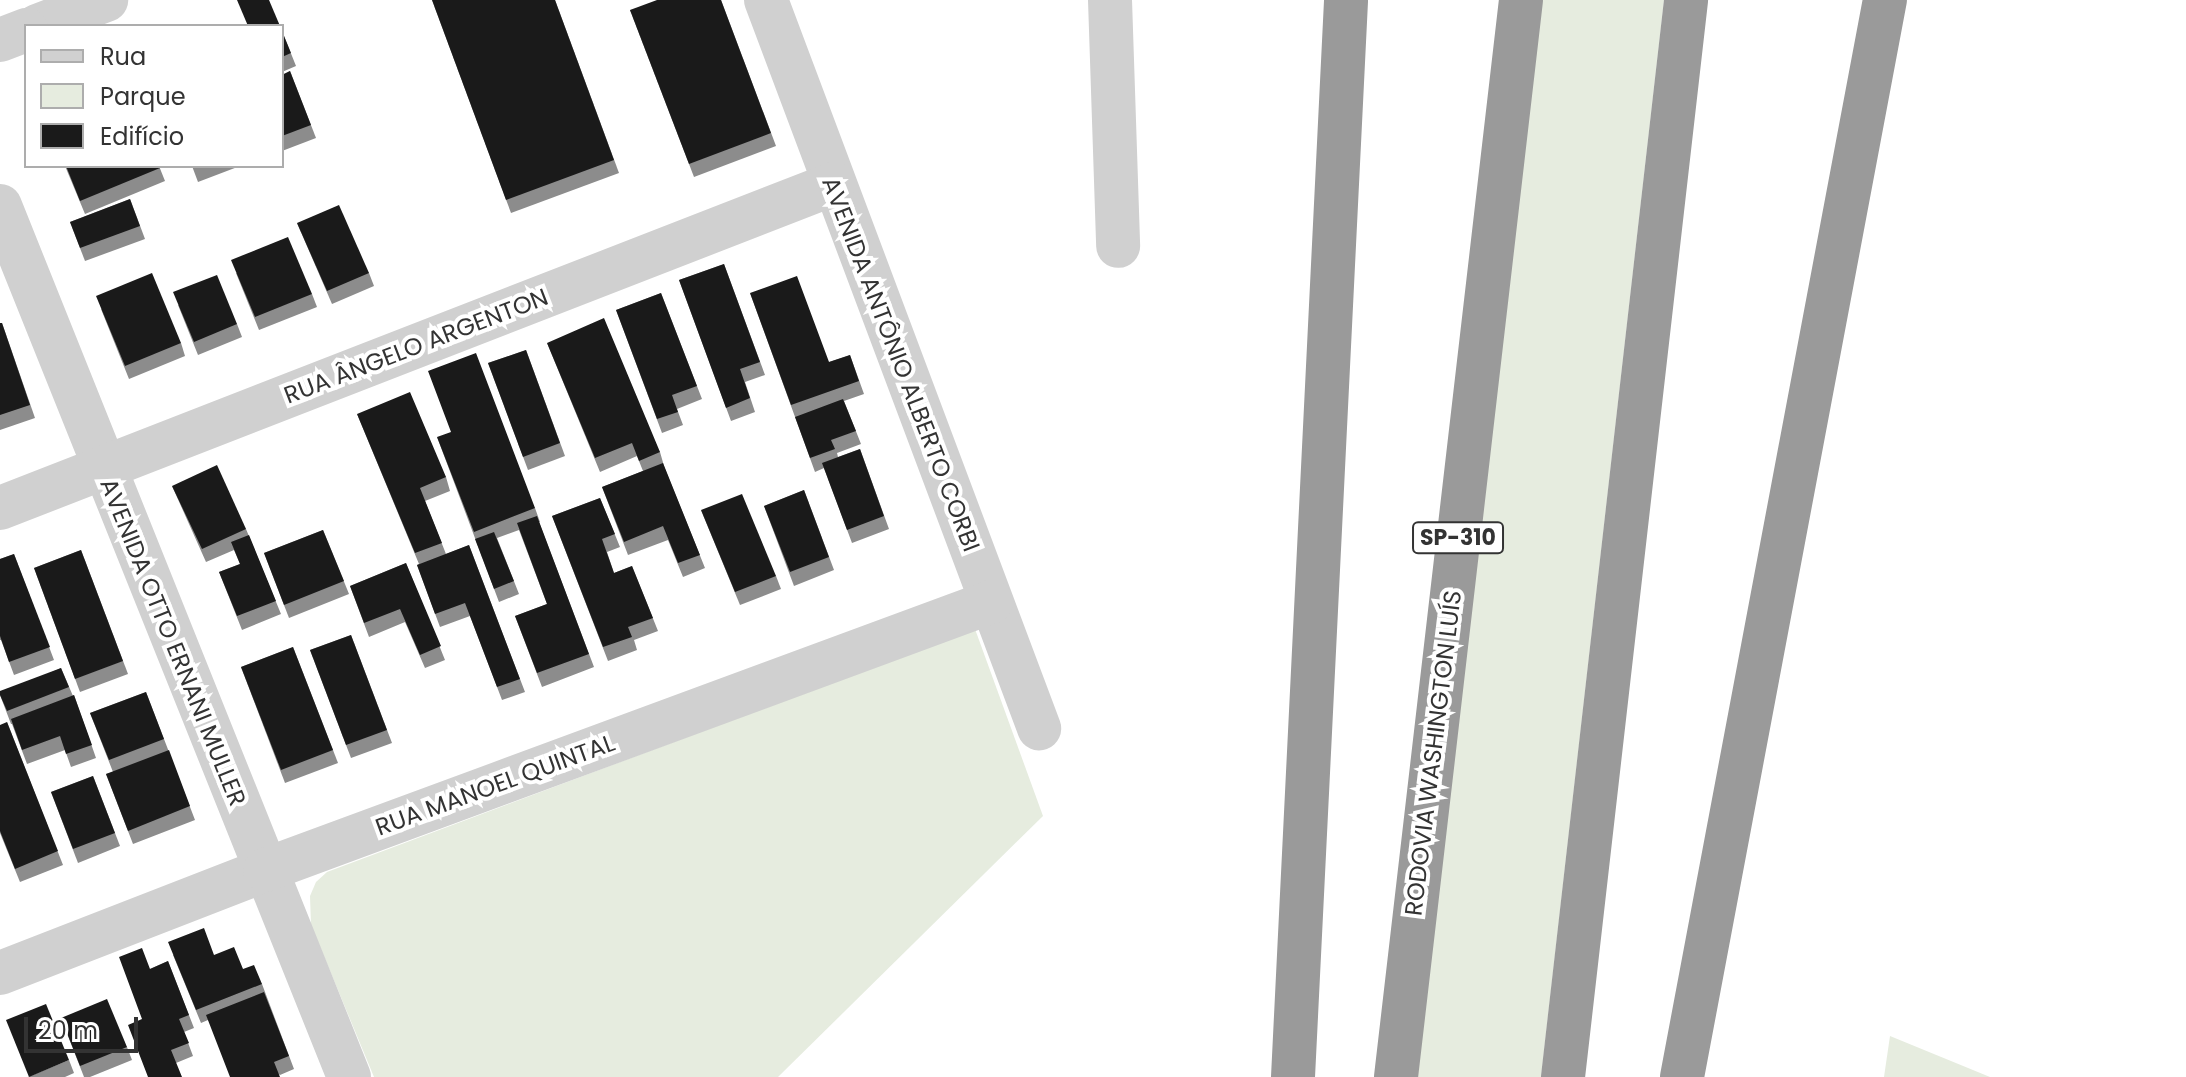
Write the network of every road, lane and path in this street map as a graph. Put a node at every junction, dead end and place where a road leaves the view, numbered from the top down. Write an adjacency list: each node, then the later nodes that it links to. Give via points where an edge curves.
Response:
1 (106, 0): 8 (street)
2 (766, 0): 11 (street, AVENIDA ANTÔNIO ALBERTO CORBI)
3 (1110, 0): 13 (street)
4 (1346, 0): 21 (highway)
5 (1521, 0): 22 (highway, RODOVIA WASHINGTON LUÍS / SP-310)
6 (1686, 0): 23 (highway)
7 (1885, 0): 24 (highway)
8 (42, 24)
9 (24, 31): 10 (street)
10 (0, 40)
11 (833, 184): 14 (street, RUA ÂNGELO ARGENTON); 16 (street, AVENIDA ANTÔNIO ALBERTO CORBI)
12 (0, 206): 14 (street, AVENIDA OTTO ERNANI MULLER)
13 (1118, 246)
14 (102, 468): 15 (street, RUA ÂNGELO ARGENTON); 18 (street, AVENIDA OTTO ERNANI MULLER)
15 (0, 508)
16 (991, 602): 17 (street, AVENIDA ANTÔNIO ALBERTO CORBI); 18 (street, RUA MANOEL QUINTAL)
17 (1039, 728)
18 (265, 870): 19 (street, RUA MANOEL QUINTAL); 20 (street, AVENIDA OTTO ERNANI MULLER)
19 (0, 973)
20 (349, 1077)
21 (1293, 1077)
22 (1396, 1077)
23 (1563, 1077)
24 (1682, 1077)

